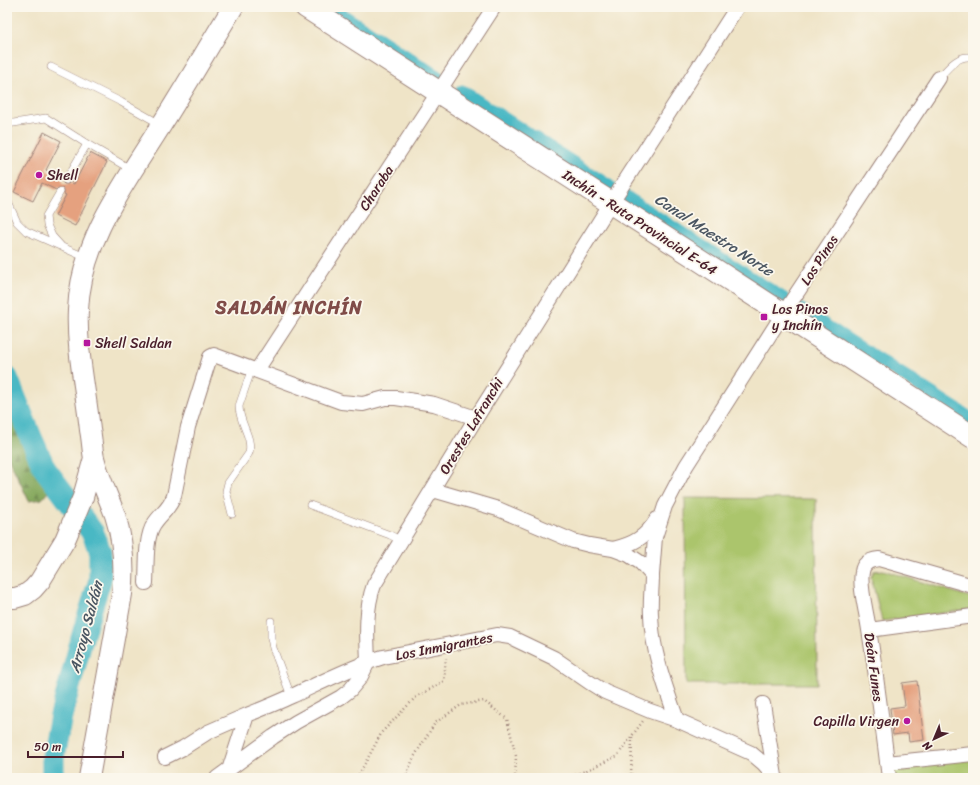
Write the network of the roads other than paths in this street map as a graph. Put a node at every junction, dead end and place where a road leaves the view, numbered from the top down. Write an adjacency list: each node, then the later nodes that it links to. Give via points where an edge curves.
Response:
1 (233, 7): 10 (main road)
2 (306, 7): 8 (main road, Inchín - Ruta Provincial E-64)
3 (494, 7): 8 (street, Charaba)
4 (737, 7): 16 (street, Orestes Lafranchi)
5 (973, 58): 7 (lane, via 950,65)
6 (51, 67): 10 (lane)
7 (939, 78): 19 (street, Los Pinos)
8 (438, 92): 16 (main road, Inchín - Ruta Provincial E-64); 20 (street, Charaba)
9 (7, 124): 11 (lane, via 46,118)
10 (162, 125): 12 (main road)
11 (87, 144): 12 (lane); 13 (lane)
12 (132, 170): 18 (main road, via 103,219)
13 (66, 180)
14 (60, 192): 17 (lane, via 46,216 52,236)
15 (7, 200): 17 (lane, via 16,222 26,231)
16 (611, 202): 19 (main road, Inchín - Ruta Provincial E-64); 21 (street, Orestes Lafranchi)
17 (62, 247): 18 (lane)
18 (88, 258): 23 (main road, via 78,310 79,346)
19 (783, 314): 22 (main road, Inchín - Ruta Provincial E-64); 28 (street, Los Pinos, via 686,466)
20 (255, 369): 21 (street, via 341,402 363,404 396,398 434,404); 29 (lane, via 239,406 250,449 228,483 226,497); 33 (street, via 214,355 210,357 188,427 171,505 153,525 149,536)
21 (476, 418): 24 (street, Orestes Lafranchi)
22 (973, 438)
23 (94, 458): 25 (main road); 26 (main road)
24 (433, 490): 30 (street, Orestes Lafranchi); 31 (street, via 498,509 573,541)
25 (84, 494): 26 (main road, via 89,488 97,489); 35 (main road, via 64,540 40,581 25,595)
26 (108, 499): 49 (main road, via 120,535 124,577)
27 (310, 505): 30 (lane)
28 (665, 506): 31 (street, Los Pinos, via 643,536 630,545); 32 (street, Los Pinos, via 655,537)
29 (232, 514)
30 (402, 541): 39 (street, Orestes Lafranchi, via 371,592 367,638)
31 (613, 549): 32 (street, via 630,555)
32 (652, 575): 43 (street, Los Pinos, via 651,615 654,643 661,674)
33 (146, 583)
34 (973, 586): 38 (street, Deán Funes, via 879,559 871,560 865,564 861,583)
35 (7, 598)
36 (973, 616): 38 (street)
37 (271, 621): 40 (lane, via 273,648)
38 (869, 630): 46 (street, Deán Funes)
39 (368, 662): 40 (street, Los Inmigrantes); 43 (street, Los Inmigrantes, via 497,635 510,637 554,658 605,692); 47 (street, via 360,678 341,697 273,737)
40 (291, 696): 42 (street, Los Inmigrantes)
41 (763, 704): 48 (street)
42 (247, 715): 45 (street, Los Inmigrantes, via 208,732); 47 (street)
43 (677, 720): 48 (street, Los Inmigrantes, via 751,753)
44 (973, 754): 46 (street)
45 (165, 757)
46 (887, 763): 50 (street, Deán Funes)
47 (223, 774)
48 (775, 776)
49 (89, 778)
50 (889, 778)

